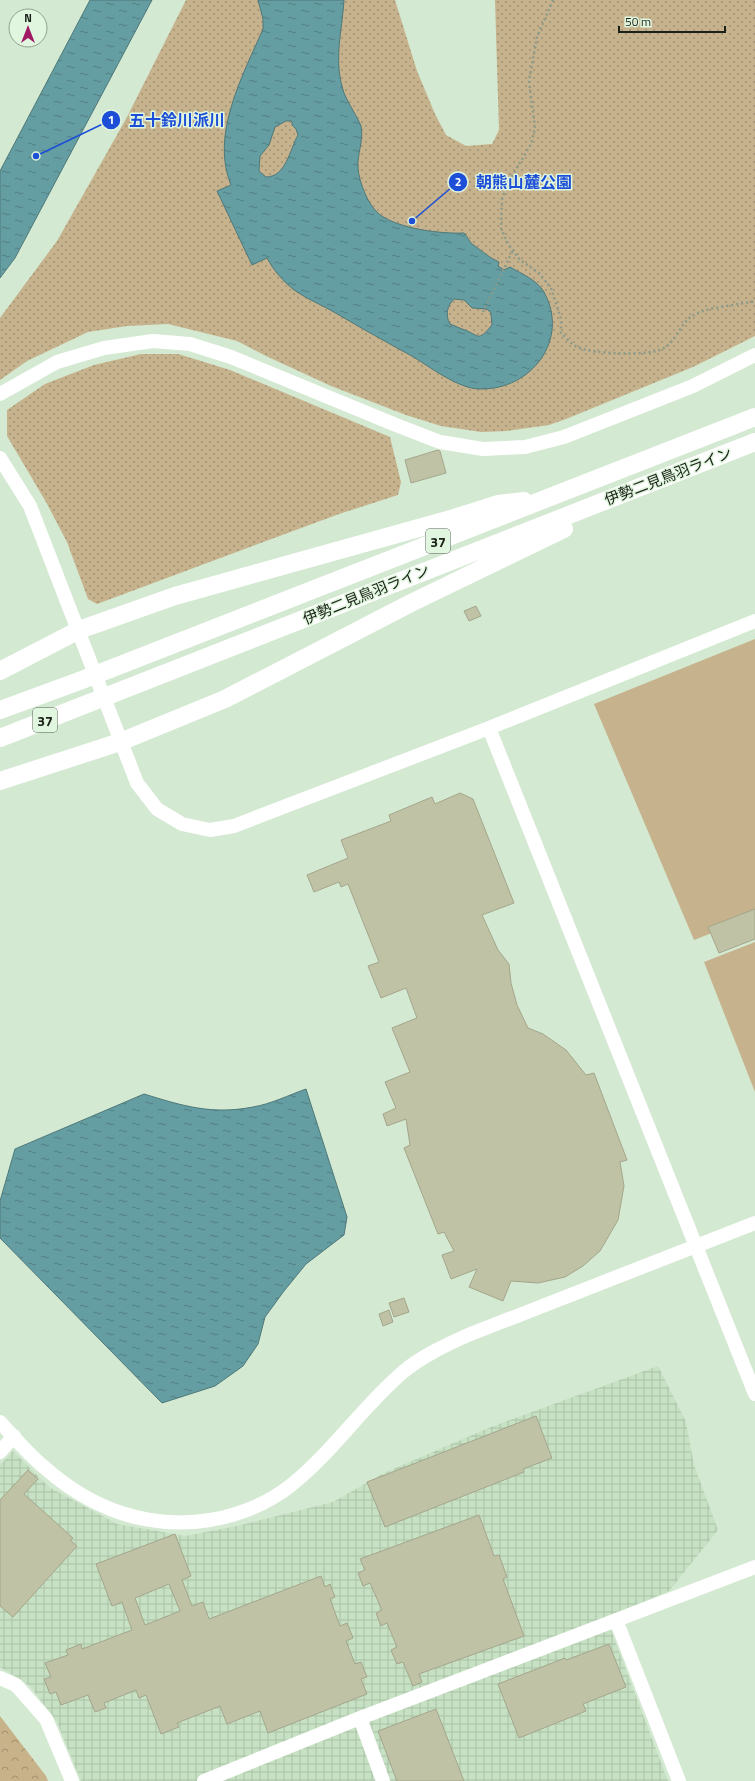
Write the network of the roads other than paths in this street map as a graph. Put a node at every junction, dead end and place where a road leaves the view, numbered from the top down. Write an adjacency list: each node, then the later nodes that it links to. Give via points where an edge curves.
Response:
1 (755, 355): 2 (street, via 693,386 564,437 525,447 483,449 440,442 231,357 190,344 154,341 104,348 57,362)
2 (0, 394)
3 (755, 417): 7 (main road, 伊勢二見鳥羽ライン / 37)
4 (755, 442): 6 (main road, 伊勢二見鳥羽ライン / 37)
5 (0, 458): 9 (street, via 30,506)
6 (672, 474): 13 (main road, 伊勢二見鳥羽ライン / 37); 14 (main road, via 598,515 548,536 418,599 225,699)
7 (548, 498): 9 (main road, via 498,504 175,596); 11 (main road, 伊勢二見鳥羽ライン / 37)
8 (755, 621): 12 (street)
9 (79, 630): 10 (main road); 14 (street)
10 (0, 671)
11 (0, 710)
12 (489, 728): 14 (street, via 234,826 210,830 182,824 157,809 137,783); 17 (street)
13 (0, 738)
14 (120, 742): 15 (main road)
15 (0, 780)
16 (755, 1223): 17 (street)
17 (696, 1245): 18 (street); 20 (street, via 468,1335 423,1358 379,1394 290,1486 240,1513 193,1523 165,1523 111,1510 65,1484 44,1467)
18 (755, 1394)
19 (0, 1422): 20 (street)
20 (14, 1436): 21 (street)
21 (0, 1452)
22 (755, 1567): 23 (street)
23 (616, 1620): 25 (street); 29 (street)
24 (0, 1678): 26 (street, via 16,1685 46,1719)
25 (360, 1718): 27 (street); 28 (street)
26 (72, 1781)
27 (204, 1781)
28 (383, 1781)
29 (679, 1781)

